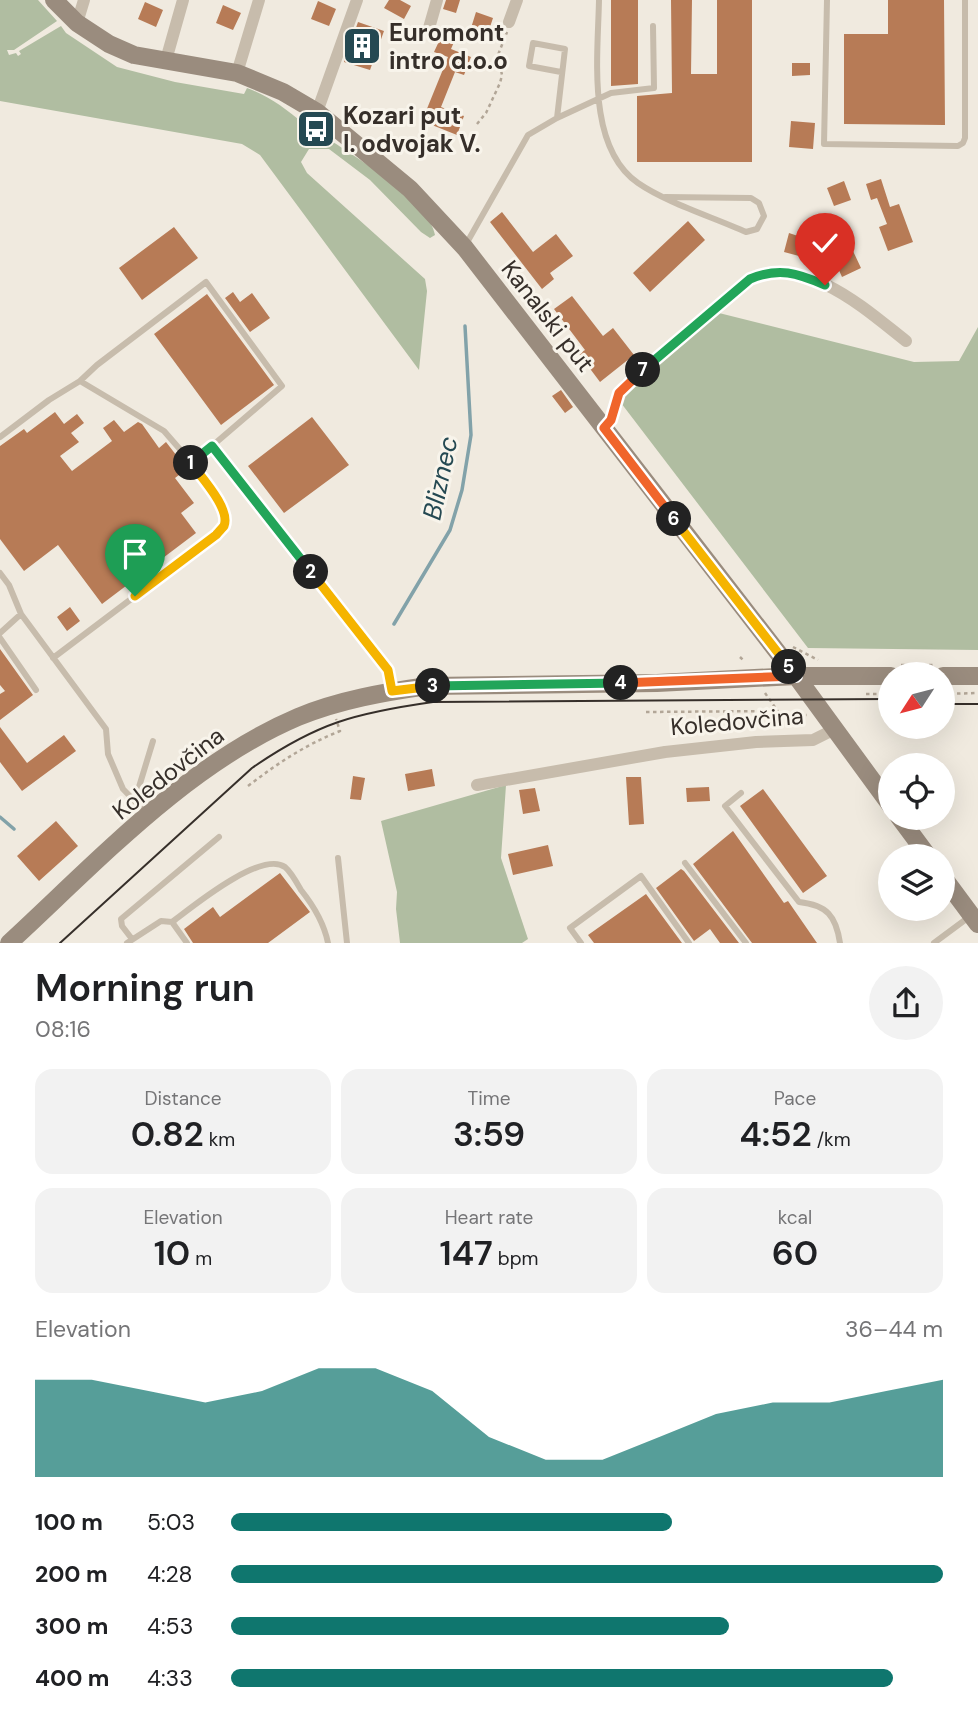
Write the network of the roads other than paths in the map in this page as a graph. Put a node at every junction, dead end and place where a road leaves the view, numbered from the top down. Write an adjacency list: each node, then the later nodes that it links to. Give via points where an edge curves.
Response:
1 (54, 0): 12 (street, Kanalski put)
2 (84, 0): 12 (street)
3 (183, 0): 15 (street)
4 (259, 0): 17 (street)
5 (357, 0): 19 (street)
6 (437, 0): 14 (street)
7 (517, 0): 11 (street)
8 (599, 0): 18 (lane)
9 (827, 0): 10 (lane, via 824,144 958,146 965,138)
10 (965, 0)
11 (509, 22)
12 (76, 23): 15 (street, Kanalski put, via 134,55)
13 (653, 26): 18 (lane, via 654,88)
14 (429, 28)
15 (166, 60): 17 (street, Kanalski put)
16 (561, 72): 16 (lane, via 565,49 533,43 529,66); 20 (lane)
17 (237, 73): 19 (street, Kanalski put)
18 (600, 98): 20 (lane); 21 (lane, via 612,154 637,182)
19 (317, 112): 22 (street, Kanalski put, via 410,189)
20 (557, 117): 22 (lane, via 528,135)
21 (665, 197): 21 (lane, via 751,198 759,203 764,216 757,229 746,232)
22 (464, 248): 25 (street, Kanalski put)
23 (906, 341): 25 (street, via 863,307 825,285 802,275 765,273 750,279 627,384)
24 (80, 381): 26 (lane); 27 (lane, via 206,282 282,386); 28 (lane, via 164,431)
25 (604, 428): 34 (street, Kanalski put)
26 (0, 437)
27 (212, 446): 28 (lane); 39 (lane, via 388,670)
28 (191, 463): 33 (lane, via 221,505 223,527)
29 (0, 573): 30 (lane)
30 (22, 614): 31 (lane); 33 (lane)
31 (0, 633)
32 (0, 638): 38 (lane)
33 (54, 658): 45 (lane, via 106,729 108,754 123,789)
34 (796, 676): 35 (street, Koledovčina); 39 (street, Koledovčina, via 428,686); 40 (street, Kanalski put)
35 (878, 676)
36 (956, 676): 37 (street)
37 (978, 676)
38 (36, 690)
39 (392, 691): 46 (street, Koledovčina, via 300,716 244,744 214,762)
40 (835, 730): 42 (street, Koledovčina, via 813,740 665,752); 43 (street, Kanalski put)
41 (153, 741): 45 (lane)
42 (477, 785)
43 (878, 788)
44 (741, 793): 61 (lane, via 725,806 799,902 826,910 837,925)
45 (135, 800): 46 (lane)
46 (149, 816): 54 (street, Koledovčina)
47 (219, 837): 53 (lane, via 121,919)
48 (338, 858): 57 (lane)
49 (685, 863): 60 (lane)
50 (955, 892): 51 (street)
51 (976, 918): 62 (lane)
52 (172, 922): 53 (lane, via 161,921); 55 (lane); 56 (lane, via 250,869 271,863 285,867 313,905)
53 (129, 941)
54 (9, 943)
55 (187, 943)
56 (328, 943)
57 (347, 943)
58 (581, 943): 59 (lane, via 570,928 641,876)
59 (690, 943)
60 (746, 943)
61 (840, 943)
62 (934, 943)

